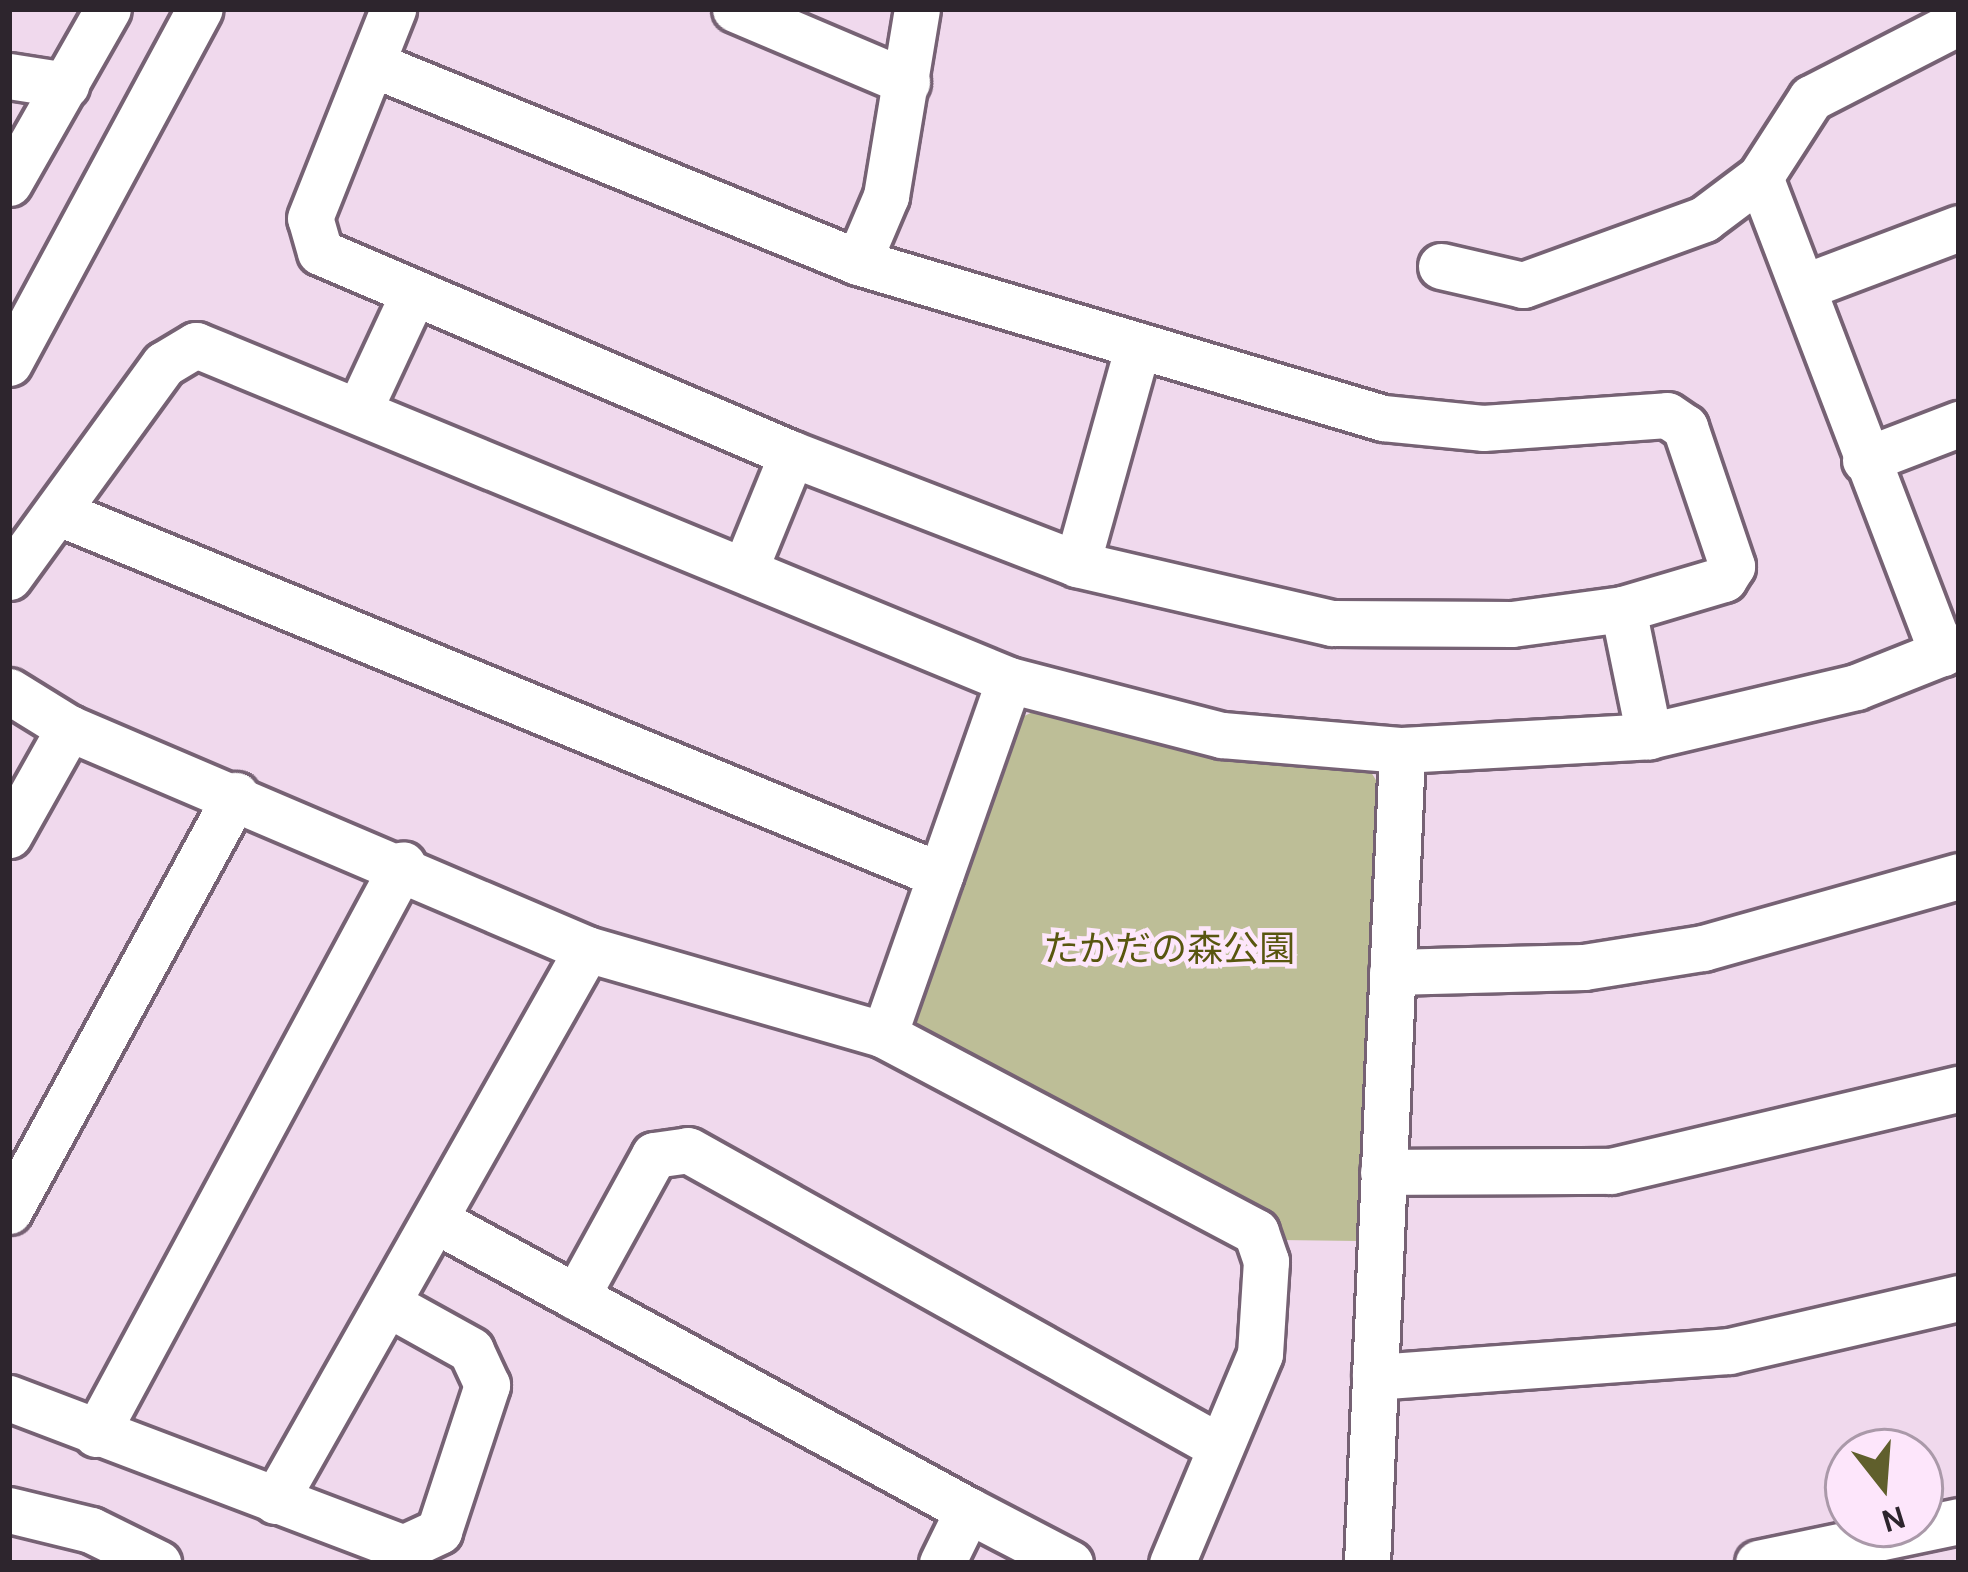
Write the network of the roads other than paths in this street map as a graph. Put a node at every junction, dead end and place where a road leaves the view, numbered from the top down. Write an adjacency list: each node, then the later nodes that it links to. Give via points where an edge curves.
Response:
1 (108, 9): 10 (street)
2 (200, 9): 19 (street)
3 (393, 9): 7 (street)
4 (735, 9): 9 (street)
5 (917, 9): 9 (street)
6 (1935, 22): 11 (street, via 1811,98)
7 (372, 64): 14 (street); 17 (street, via 310,218 312,239)
8 (9, 76): 10 (street)
9 (907, 82): 14 (street, via 886,196)
10 (66, 85): 12 (street)
11 (1760, 177): 15 (street, via 1704,220 1523,286); 16 (street)
12 (9, 183)
13 (1959, 228): 16 (street)
14 (858, 262): 18 (street)
15 (1441, 266)
16 (1803, 287): 23 (street)
17 (412, 294): 20 (street); 22 (street)
18 (1138, 345): 26 (street); 28 (street, via 1382,418 1484,428 1666,415 1685,427 1732,566 1724,579)
19 (9, 363)
20 (359, 410): 24 (street, via 196,345 179,349); 25 (street)
21 (1959, 424): 23 (street)
22 (792, 454): 25 (street); 26 (street)
23 (1865, 460): 29 (street)
24 (57, 512): 27 (street); 38 (street)
25 (747, 564): 30 (street)
26 (1077, 564): 28 (street, via 1332,623 1512,624)
27 (9, 577)
28 (1623, 609): 33 (street)
29 (1951, 650): 33 (street, via 1856,687)
30 (1009, 680): 34 (street, via 1222,735); 38 (street)
31 (9, 691): 32 (street)
32 (69, 728): 35 (street); 36 (street)
33 (1648, 736): 34 (street)
34 (1402, 750): 41 (street)
35 (236, 795): 37 (street); 45 (street)
36 (9, 835)
37 (403, 864): 40 (street); 52 (street)
38 (940, 875): 42 (street)
39 (1959, 876): 41 (street, via 1703,948 1584,967)
40 (587, 949): 42 (street); 46 (street)
41 (1392, 972): 44 (street)
42 (884, 1035): 53 (street, via 1256,1232 1266,1261 1260,1354)
43 (1959, 1088): 44 (street, via 1611,1171)
44 (1384, 1172): 50 (street)
45 (9, 1211)
46 (435, 1220): 47 (street); 49 (street)
47 (576, 1297): 53 (street, via 654,1155 688,1150); 56 (street)
48 (1959, 1298): 50 (street, via 1729,1351)
49 (388, 1304): 54 (street); 54 (street, via 486,1365 439,1531 403,1548)
50 (1375, 1377): 63 (street)
51 (9, 1398): 52 (street)
52 (96, 1434): 54 (street)
53 (1220, 1447): 62 (street)
54 (275, 1501)
55 (9, 1510): 59 (street, via 92,1530)
56 (968, 1510): 60 (street); 61 (street)
57 (1959, 1520): 58 (street)
58 (1885, 1553): 64 (street)
59 (158, 1563)
60 (942, 1563)
61 (1070, 1563)
62 (1172, 1563)
63 (1367, 1563)
64 (1758, 1563)

